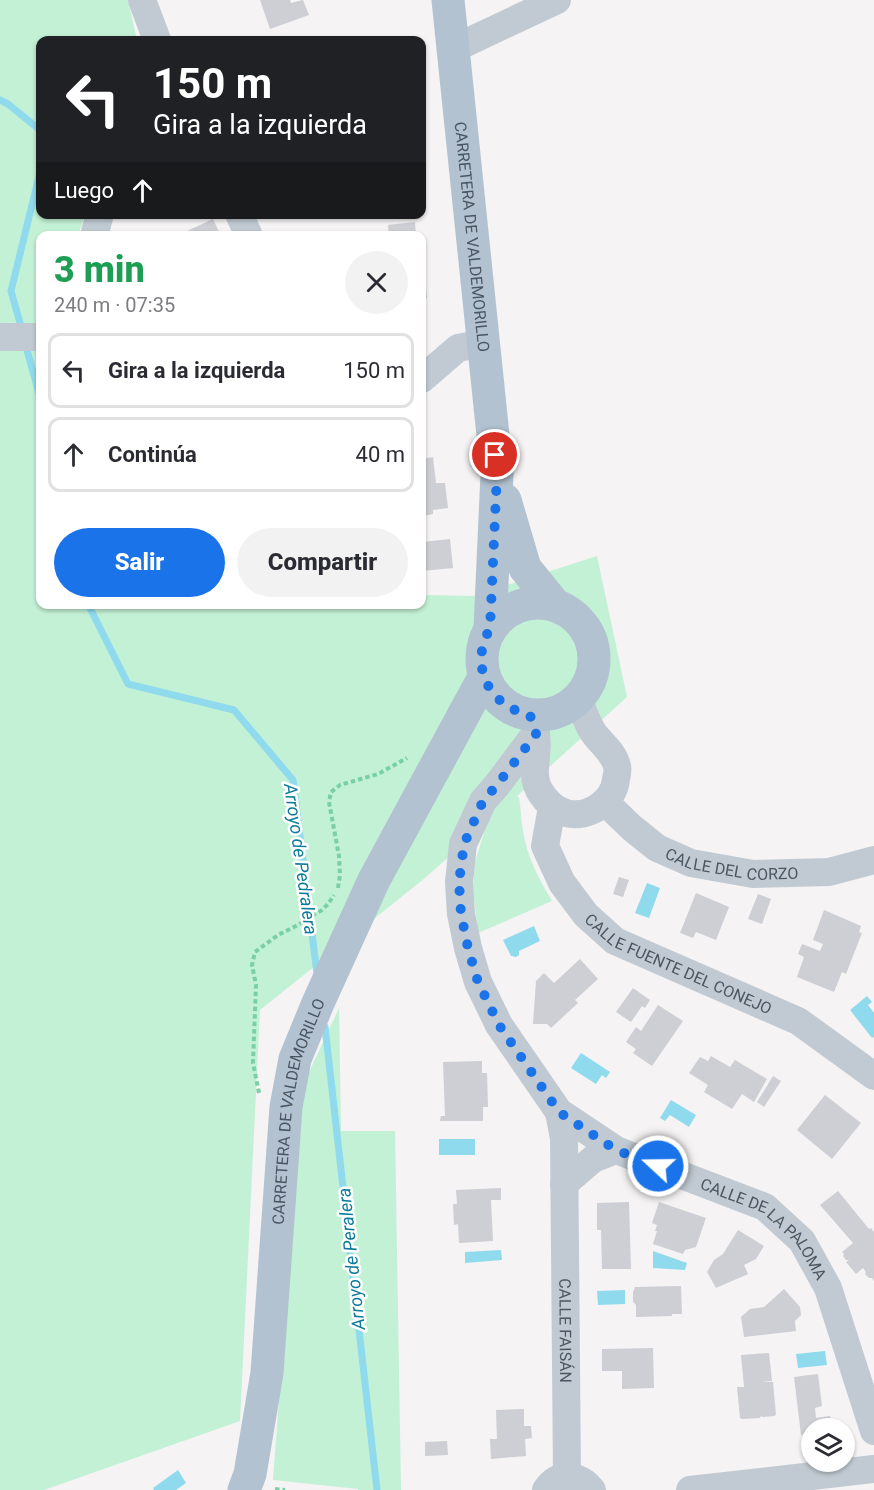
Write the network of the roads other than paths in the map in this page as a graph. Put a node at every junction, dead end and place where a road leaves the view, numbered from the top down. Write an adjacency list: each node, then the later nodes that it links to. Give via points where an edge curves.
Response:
1 (142, 0): 4 (street)
2 (448, 0): 5 (main road, CARRETERA DE VALDEMORILLO)
3 (557, 0): 5 (street)
4 (156, 36)
5 (453, 49): 8 (main road, CARRETERA DE VALDEMORILLO)
6 (5, 337): 7 (street)
7 (36, 337)
8 (483, 342): 9 (street, via 458,348); 10 (main road, CARRETERA DE VALDEMORILLO)
9 (426, 376)
10 (497, 474): 11 (main road, CARRETERA DE VALDEMORILLO, via 525,568); 12 (main road, CARRETERA DE VALDEMORILLO)
11 (555, 605): 12 (main road, via 519,605); 14 (main road, via 570,612 591,637 594,670)
12 (490, 628): 13 (main road, via 483,643)
13 (484, 677): 15 (main road, via 494,695); 16 (main road, CARRETERA DE VALDEMORILLO)
14 (578, 699): 15 (main road, via 564,709); 19 (street, via 593,732 609,749 617,767 616,787)
15 (525, 719): 16 (main road, CARRETERA DE VALDEMORILLO, via 477,725); 17 (street, CALLE DE LA PALOMA); 18 (street, CALLE FUENTE DEL CONEJO, via 538,741 534,766)
16 (424, 759): 29 (main road, CARRETERA DE VALDEMORILLO, via 295,1059 286,1107 267,1373 250,1474)
17 (497, 785): 18 (street, via 520,779); 22 (street, CALLE DE LA PALOMA, via 483,801 464,844 459,882 463,926 478,982 499,1025)
18 (545, 797): 19 (street, via 566,813 582,814); 21 (street, CALLE FUENTE DEL CONEJO, via 545,846 562,883 586,915 615,941 798,1022)
19 (606, 803): 20 (street, CALLE DEL CORZO, via 657,848 691,863 753,874 829,872)
20 (874, 860)
21 (874, 1076)
22 (559, 1112): 23 (street, CALLE DE LA PALOMA); 24 (street, CALLE FAISÁN, via 564,1138)
23 (616, 1150): 24 (street, via 593,1158); 25 (street, CALLE DE LA PALOMA, via 765,1207 802,1241 828,1288)
24 (564, 1184): 27 (street, CALLE FAISÁN)
25 (874, 1431)
26 (874, 1469): 28 (street)
27 (556, 1483): 30 (street, via 577,1478)
28 (795, 1484): 31 (street)
29 (260, 1489)
30 (592, 1490)
31 (690, 1490)

